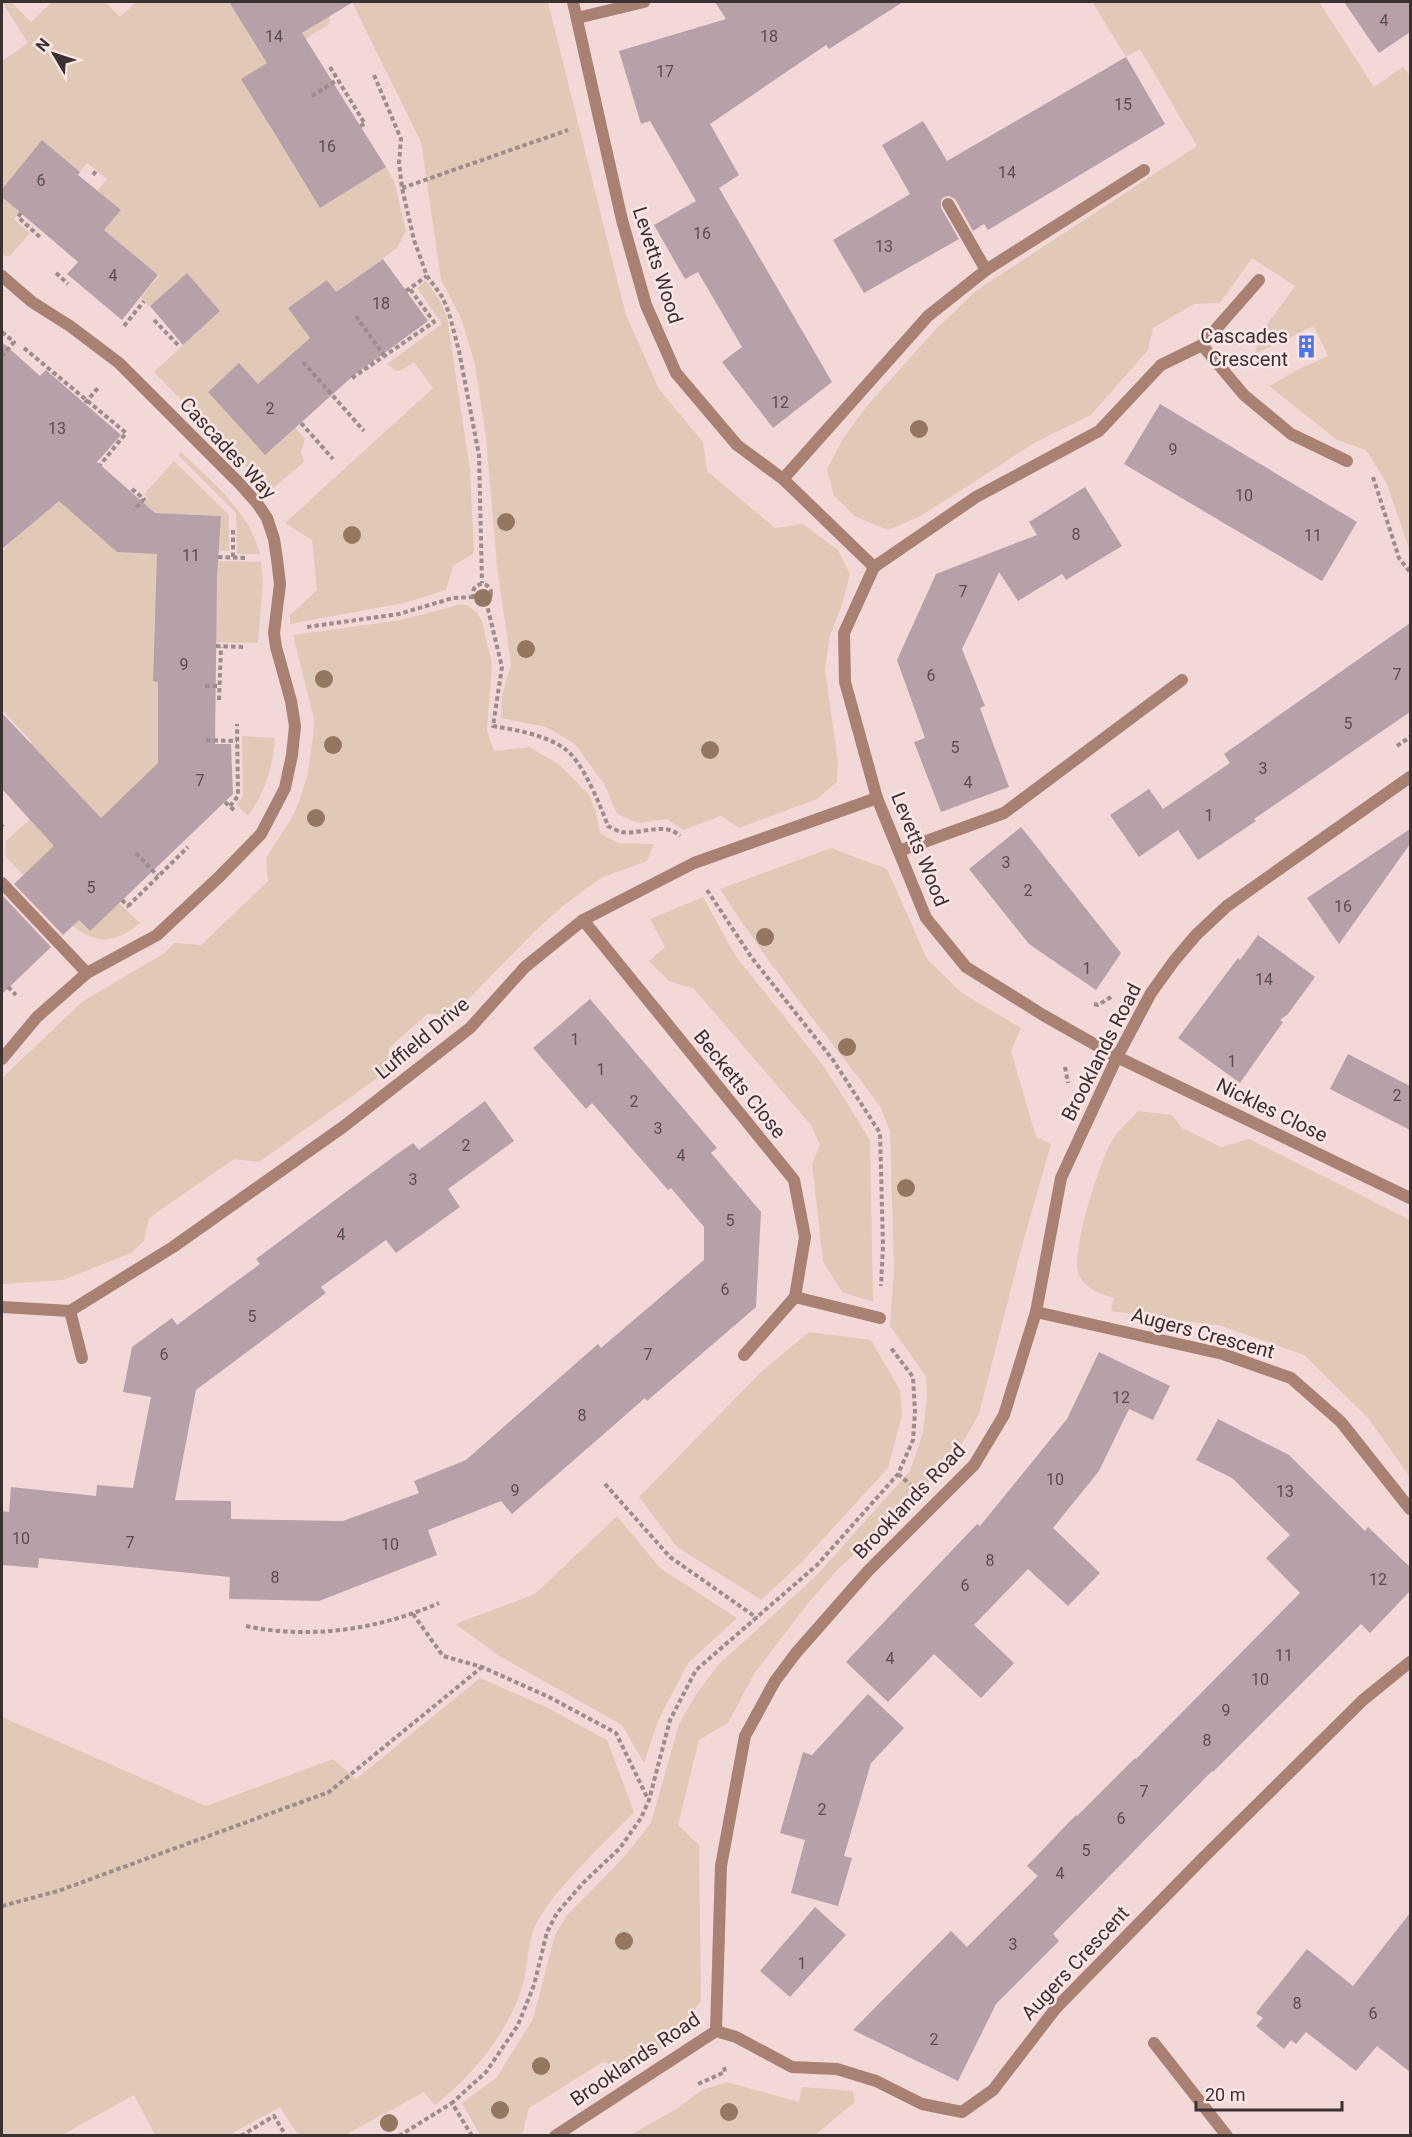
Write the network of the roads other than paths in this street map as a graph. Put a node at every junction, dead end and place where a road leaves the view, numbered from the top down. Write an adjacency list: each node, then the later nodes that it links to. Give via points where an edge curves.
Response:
1 (573, 2): 3 (street, Levetts Wood)
2 (644, 2): 3 (street)
3 (577, 18): 11 (street, Levetts Wood, via 621,220 646,305 676,373 737,445)
4 (1144, 171): 6 (street)
5 (948, 204): 6 (street)
6 (986, 270): 11 (street, via 928,316)
7 (2, 276): 19 (street, Cascades Way, via 119,363 257,504 267,518 277,559 279,584 273,633 295,726 285,788 261,834 219,878 157,935)
8 (1259, 280): 9 (street)
9 (1202, 345): 10 (street, via 1245,395 1291,434); 12 (street, via 1161,365 1100,430 976,497)
10 (1347, 461)
11 (783, 479): 12 (street, Levetts Wood)
12 (874, 567): 15 (street, Levetts Wood, via 844,633 844,682)
13 (1182, 680): 16 (street, via 1004,813)
14 (1410, 777): 20 (street, Brooklands Road, via 1227,906 1196,935 1151,993)
15 (877, 798): 16 (street, Levetts Wood); 18 (street, Luffield Drive, via 694,863)
16 (899, 851): 20 (street, Levetts Wood, via 926,918 966,967)
17 (2, 883): 19 (street)
18 (583, 920): 23 (street, Becketts Close, via 794,1180 805,1238); 25 (street, Luffield Drive, via 525,967 470,1028 343,1127 173,1247)
19 (87, 973): 21 (street, Cascades Way, via 37,1017)
20 (1117, 1057): 22 (street, Nickles Close); 26 (street, Brooklands Road, via 1061,1178)
21 (2, 1059)
22 (1410, 1198)
23 (795, 1297): 27 (street); 28 (street)
24 (2, 1307): 25 (street)
25 (70, 1311): 29 (street)
26 (1036, 1312): 30 (street, Augers Crescent, via 1223,1354 1291,1378 1341,1422); 32 (street, Brooklands Road, via 1004,1414 974,1465 817,1628 775,1681 745,1736 722,1866)
27 (880, 1318)
28 (744, 1355)
29 (82, 1358)
30 (1410, 1509)
31 (1410, 1662): 32 (street, Augers Crescent, via 1363,1700 1194,1867 1056,2008 993,2090 962,2112 922,2104 876,2081 837,2069 792,2067 736,2037)
32 (716, 2031): 34 (street, Brooklands Road)
33 (1154, 2043): 35 (street)
34 (555, 2136)
35 (1227, 2136)

